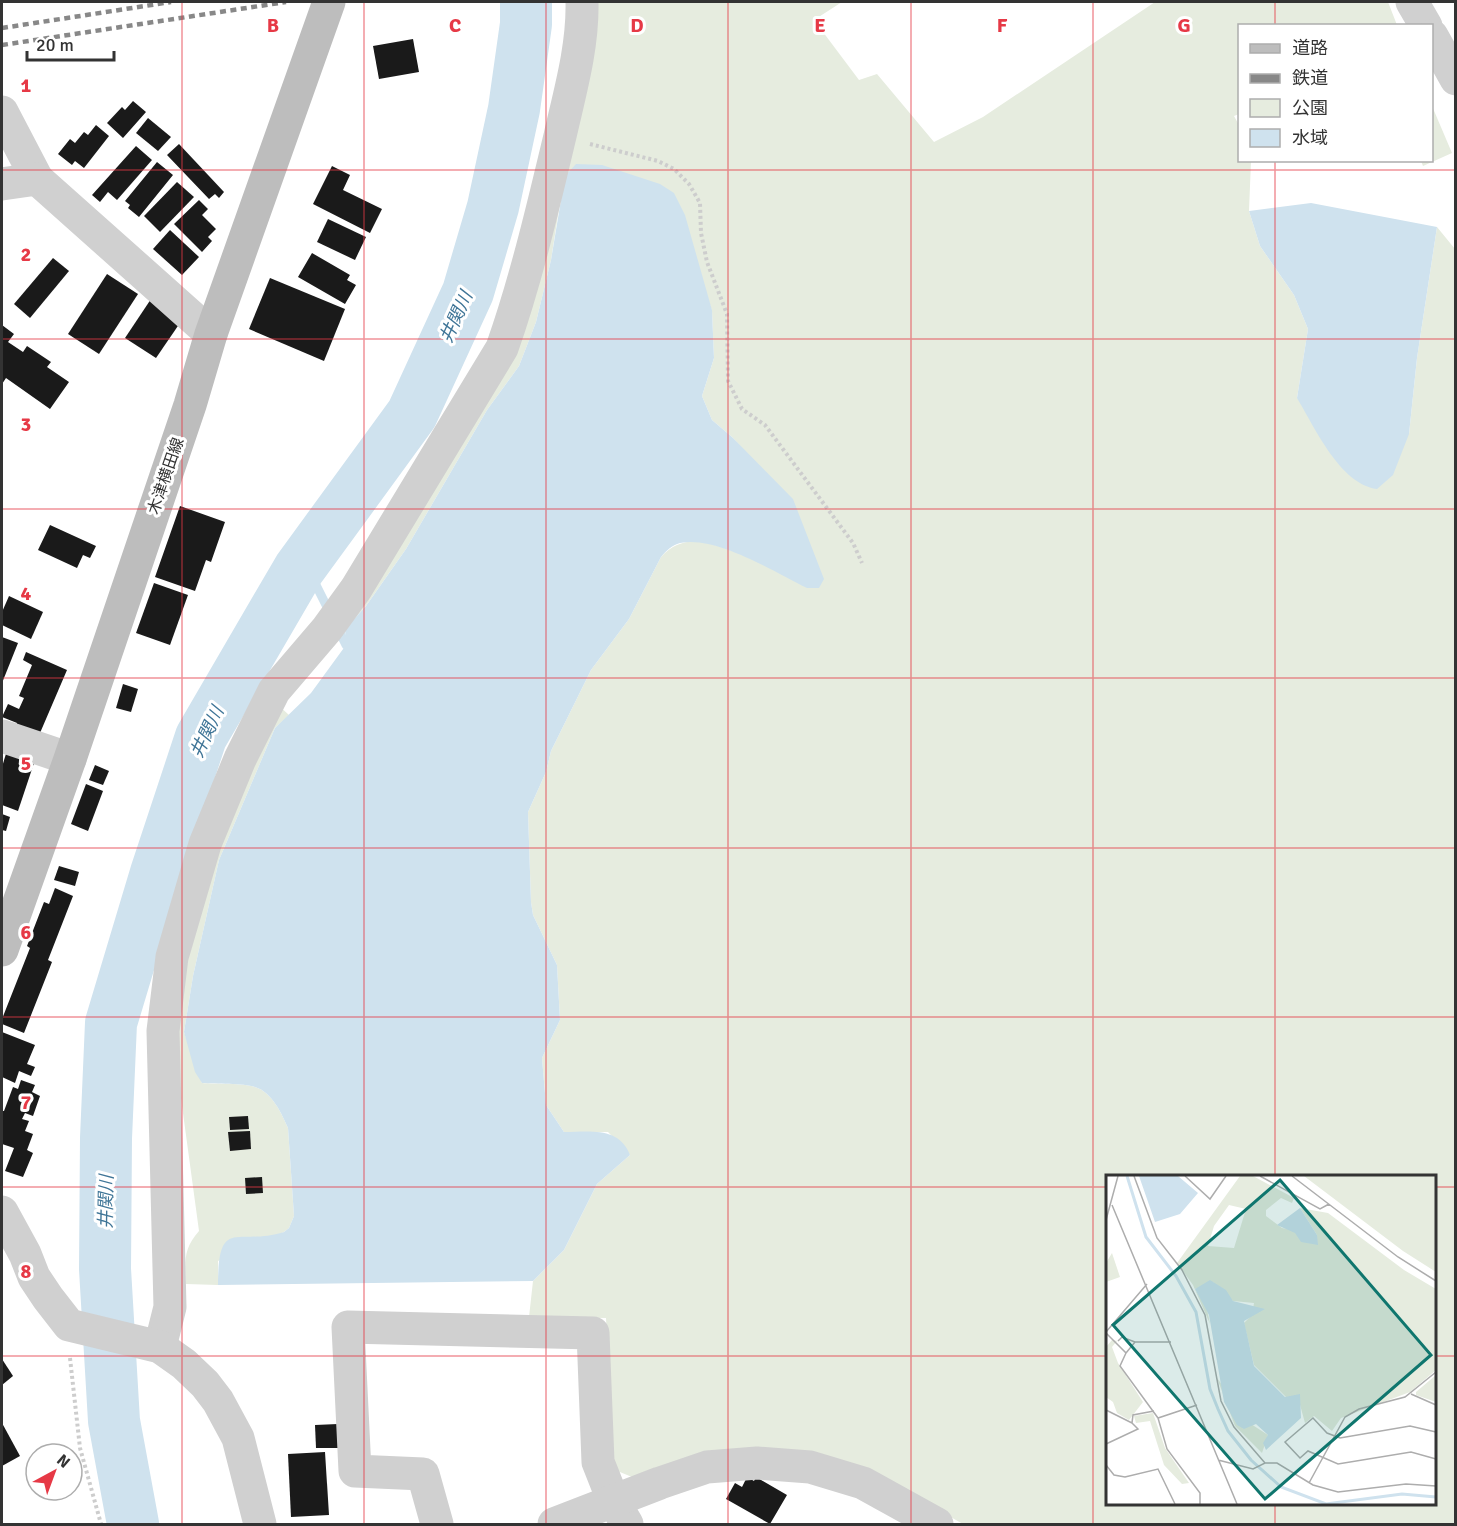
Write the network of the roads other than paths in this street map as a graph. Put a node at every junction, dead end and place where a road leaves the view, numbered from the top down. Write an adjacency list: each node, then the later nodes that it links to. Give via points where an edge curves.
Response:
1 (329, 2): 10 (main road, 木津横田線)
2 (582, 2): 15 (street, via 579,42 562,125 502,348 356,589 274,691 240,759 205,844 172,957 163,1031 170,1307)
3 (1412, 2): 4 (street)
4 (1425, 24)
5 (1433, 40): 6 (street)
6 (1455, 79)
7 (2, 112): 8 (street)
8 (36, 179): 9 (street); 10 (street)
9 (2, 184)
10 (211, 334): 12 (main road, 木津横田線)
11 (2, 736): 12 (street)
12 (70, 759): 13 (main road, 木津横田線)
13 (2, 950)
14 (2, 1212): 15 (street, via 34,1277 75,1327)
15 (150, 1345): 17 (street, via 184,1364 205,1384 229,1419 238,1438)
16 (620, 1512): 18 (street, via 598,1462 593,1333 348,1327 355,1471 423,1474); 19 (street); 20 (street, via 707,1467 782,1464 810,1467 863,1483)
17 (260, 1524)
18 (437, 1524)
19 (554, 1524)
20 (937, 1524)

